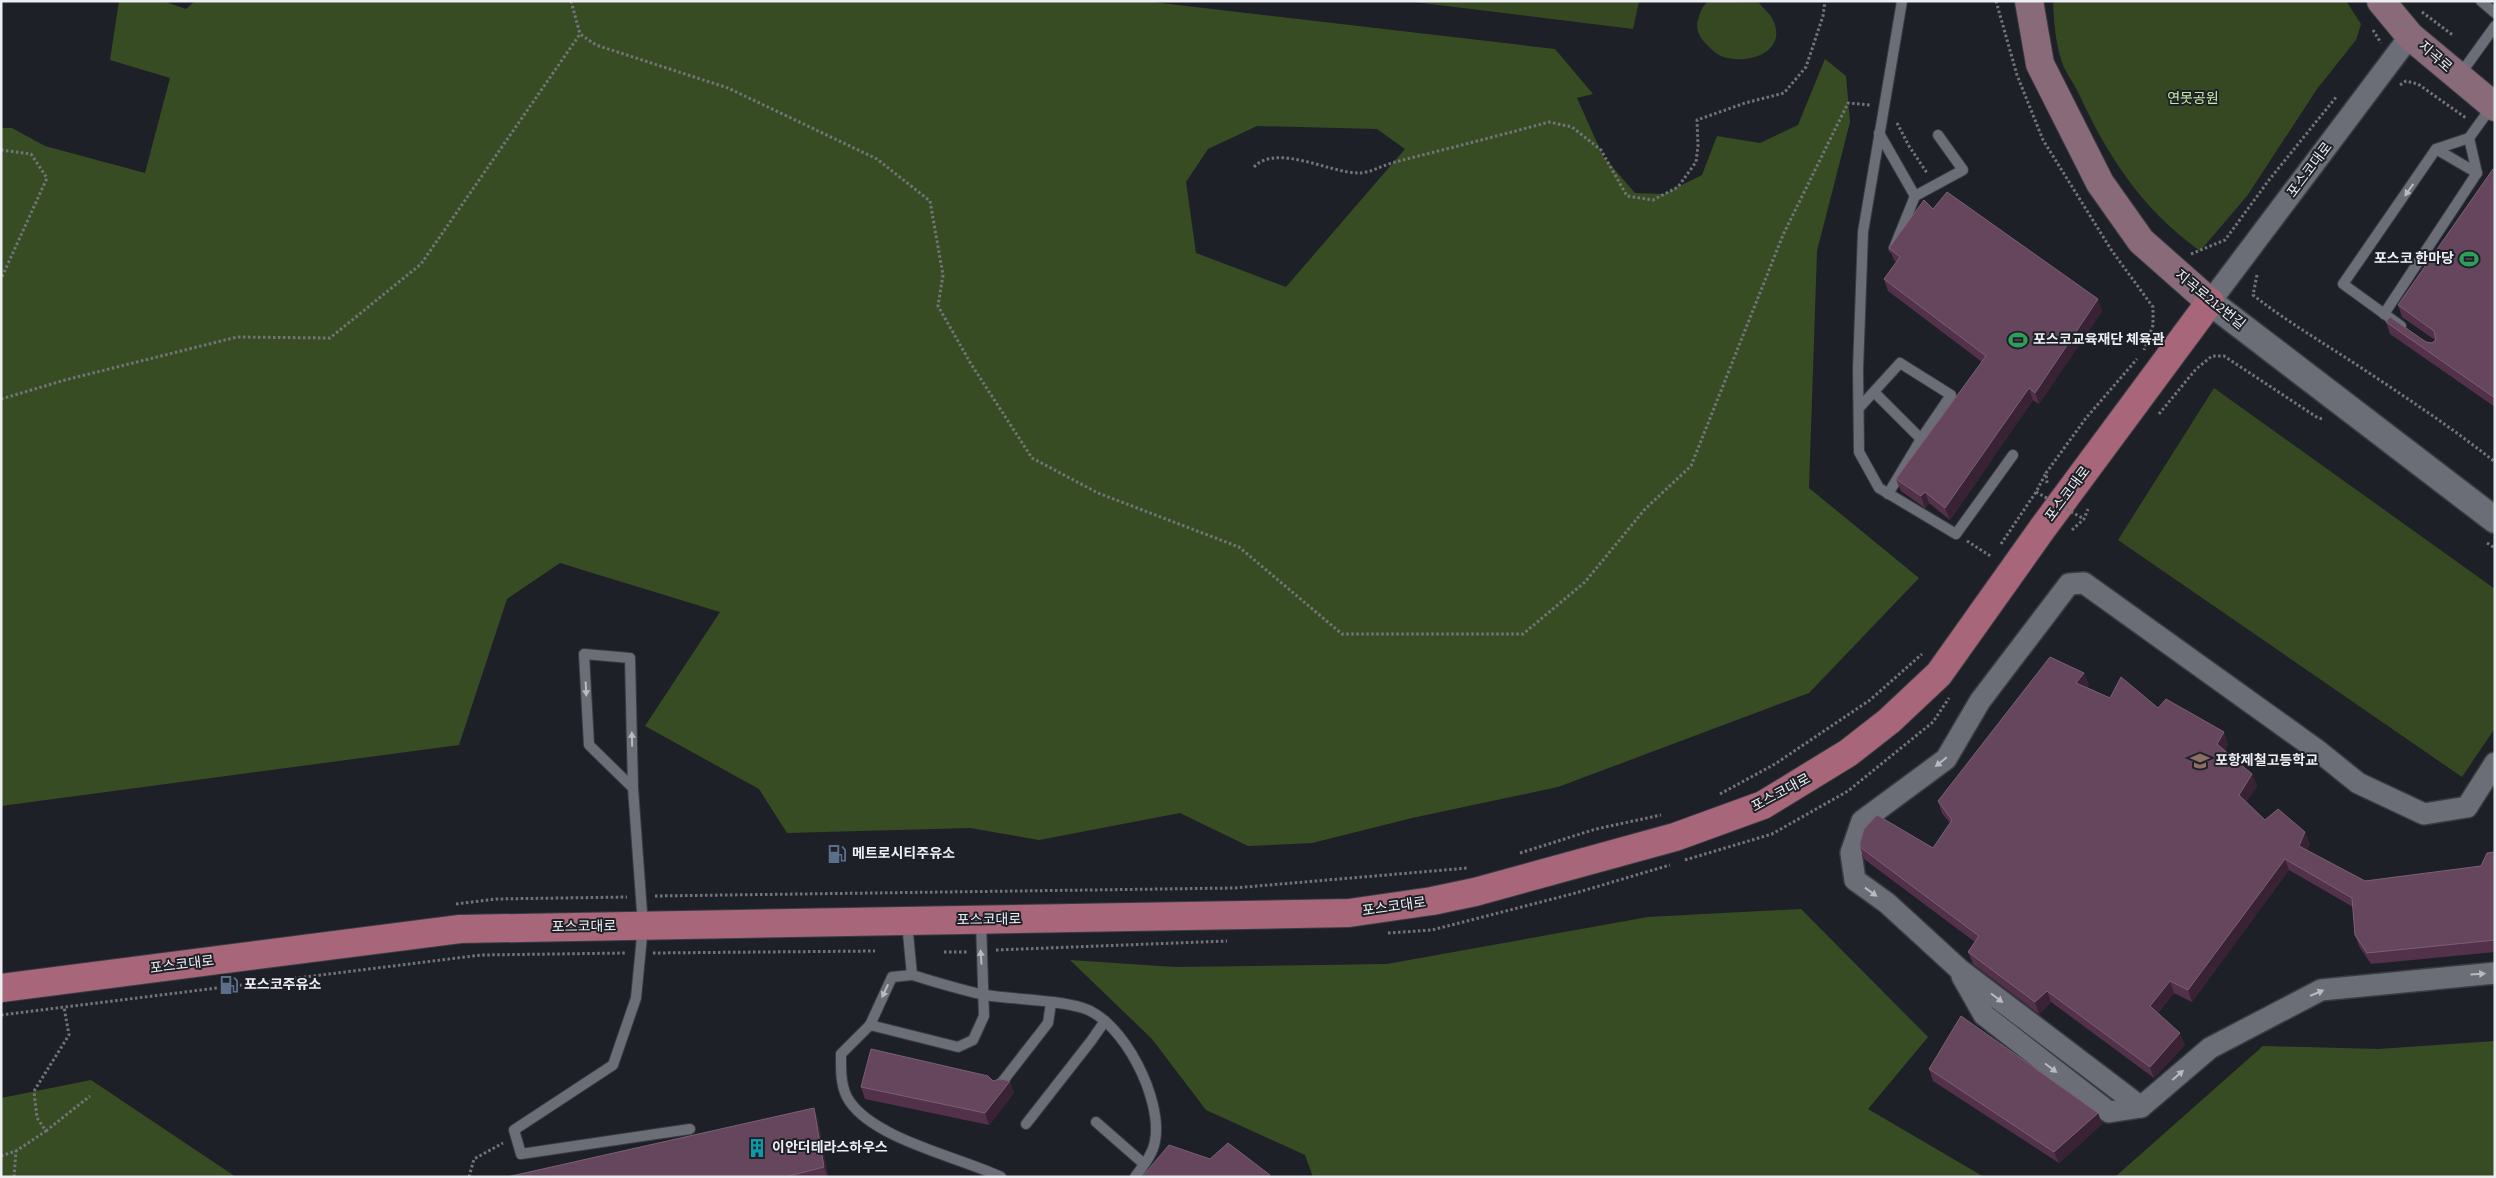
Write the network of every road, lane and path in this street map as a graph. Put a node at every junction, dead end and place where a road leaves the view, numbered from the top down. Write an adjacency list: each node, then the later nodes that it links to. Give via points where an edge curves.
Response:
1 (571, 1): 10 (path)
2 (1825, 1): 26 (path, via 1806,67 1784,92 1697,120 1696,162 1678,187 1652,200 1628,196 1601,150 1572,127 1549,122 1362,173 1339,172 1274,156)
3 (1902, 1): 21 (lane)
4 (2029, 1): 34 (main road, 지곡로212번길, via 2040,64 2100,183 2141,241)
5 (2381, 1): 11 (main road, 지곡로)
6 (2481, 1): 8 (lane)
7 (2418, 7): 12 (path)
8 (2495, 13)
9 (2495, 26): 15 (lane)
10 (580, 34): 21 (path, via 596,46 728,88 878,159 930,201 943,275 938,306 1032,458 1098,493 1239,547 1342,634 1523,634 1585,582 1645,509 1691,466 1782,236 1848,103 1872,105); 39 (path, via 421,264 330,338 237,337)
11 (2410, 36): 15 (main road, 지곡로); 34 (street, 포스코대로)
12 (2454, 36)
13 (2381, 43): 14 (path)
14 (2376, 49)
15 (2458, 77): 18 (main road, 지곡로)
16 (2418, 84): 19 (path)
17 (2338, 95): 30 (path, via 2225,240 2191,254)
18 (2494, 106): 23 (lane)
19 (2467, 118)
20 (1896, 121): 28 (path)
21 (1879, 134): 29 (lane); 40 (lane, via 1863,232)
22 (1938, 135): 28 (lane, via 1963,170)
23 (2469, 138): 25 (lane); 27 (lane)
24 (1, 150): 33 (path, via 31,154 48,178)
25 (2436, 150): 27 (lane); 35 (lane, one-way to 35, via 2344,284)
26 (1254, 168)
27 (2477, 173): 35 (lane)
28 (1936, 185): 29 (lane)
29 (1916, 196): 31 (lane)
30 (2186, 249)
31 (1892, 252)
32 (2260, 269): 45 (path, via 2253,295)
33 (1, 279)
34 (2210, 302): 54 (street, 지곡로212번길); 67 (main road, 포스코대로, via 1939,674 1855,748 1763,805 1675,837 1494,887 1392,907 1349,913)
35 (2384, 314): 37 (lane)
36 (2154, 325): 46 (path, via 2143,351 2086,418)
37 (2409, 331)
38 (1874, 392): 40 (lane); 43 (lane); 43 (lane, via 1900,363 1951,395)
39 (1, 399)
40 (1858, 408): 48 (lane, via 1859,452 1879,488)
41 (2158, 415): 42 (path, via 2196,369 2212,356 2224,356 2318,418)
42 (2327, 420)
43 (1921, 438): 48 (lane)
44 (2013, 455): 56 (lane)
45 (2495, 462)
46 (2046, 473): 47 (path); 49 (path, via 2048,482)
47 (2036, 492): 51 (path); 53 (path, bridge)
48 (1888, 494): 56 (lane)
49 (2039, 498)
50 (2035, 506): 51 (path)
51 (2023, 509): 56 (path, via 1992,557)
52 (2079, 515): 55 (path)
53 (2084, 519)
54 (2487, 528): 57 (path)
55 (2068, 531)
56 (1956, 534)
57 (2495, 548)
58 (1929, 649): 61 (path, via 1870,700 1775,764)
59 (2495, 763): 74 (street, one-way to 74, via 2467,807 2424,814 2358,783 2084,583 2069,584 1967,721 1946,758 1862,821 1851,853 1855,880 1887,903 1959,969 2141,1107 2210,1048 2321,990)
60 (633, 788): 60 (lane, one-way to 60, via 630,658 584,654 589,745); 65 (lane)
61 (1715, 797)
62 (1670, 813): 63 (path, via 1596,829)
63 (1514, 855)
64 (1478, 867): 65 (path, via 1234,888)
65 (641, 897): 66 (path, via 496,899); 69 (lane)
66 (446, 905)
67 (982, 920): 68 (main road, 포스코대로); 77 (lane, one-way to 67)
68 (907, 922): 69 (main road, 포스코대로); 75 (lane)
69 (643, 926): 73 (lane); 76 (main road, 포스코대로, via 460,929)
70 (875, 951): 73 (path)
71 (944, 952): 72 (path)
72 (967, 952)
73 (640, 953): 79 (path, via 481,955); 89 (lane, via 636,998 613,1065 514,1130)
74 (2495, 973)
75 (912, 975): 77 (lane); 82 (lane, one-way to 82, via 892,977)
76 (1, 988)
77 (984, 994): 78 (lane); 82 (lane, via 984,1016 973,1040 958,1047)
78 (1051, 1003): 81 (lane, via 1084,1008); 83 (lane, via 1048,1023)
79 (64, 1006): 80 (path); 88 (path, via 69,1035 34,1091 37,1118)
80 (1, 1015)
81 (1105, 1020): 86 (lane); 92 (lane, via 1125,1044 1148,1084 1157,1123 1155,1142)
82 (870, 1025): 95 (lane, via 841,1054 841,1081 849,1102 876,1127)
83 (999, 1086)
84 (90, 1096): 88 (path)
85 (1096, 1122): 92 (lane)
86 (1026, 1124)
87 (690, 1129): 89 (lane, via 521,1154)
88 (46, 1130): 90 (path)
89 (516, 1136): 94 (path, via 474,1158)
90 (16, 1151): 91 (path); 93 (path)
91 (1, 1156)
92 (1144, 1164): 96 (lane)
93 (14, 1177)
94 (469, 1177)
95 (1001, 1177)
96 (1135, 1177)

